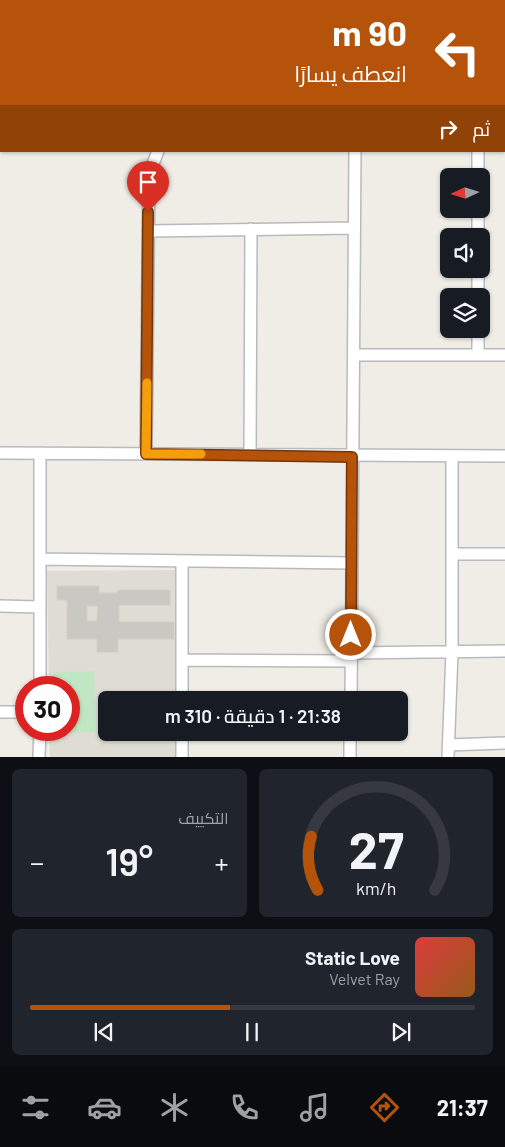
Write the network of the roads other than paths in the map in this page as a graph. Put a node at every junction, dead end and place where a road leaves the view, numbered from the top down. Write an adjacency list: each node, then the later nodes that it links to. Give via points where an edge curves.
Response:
1 (158, 152): 7 (street, via 149,174)
2 (355, 152): 5 (street)
3 (478, 152): 4 (street)
4 (478, 168)
5 (354, 228): 6 (street); 9 (street)
6 (251, 230): 7 (street); 15 (street)
7 (148, 231): 14 (street)
8 (478, 338): 10 (street)
9 (354, 355): 10 (street); 18 (street)
10 (478, 355): 11 (street)
11 (505, 355)
12 (0, 453): 13 (street)
13 (40, 453): 14 (street); 21 (street)
14 (146, 454): 15 (street)
15 (250, 455): 18 (street)
16 (452, 456): 17 (street); 18 (street); 19 (street)
17 (505, 456)
18 (352, 457): 23 (street)
19 (452, 554): 20 (street); 27 (street)
20 (505, 554)
21 (40, 559): 22 (street); 25 (street)
22 (182, 561): 23 (street); 29 (street)
23 (352, 562): 28 (street)
24 (0, 606): 25 (street)
25 (39, 607): 30 (street)
26 (505, 651): 27 (street)
27 (452, 652): 28 (street); 39 (street)
28 (351, 657): 29 (street); 32 (street)
29 (182, 660): 31 (street)
30 (40, 676)
31 (182, 691)
32 (351, 691)
33 (0, 712): 34 (street)
34 (15, 712)
35 (40, 741): 40 (street)
36 (182, 741): 41 (street)
37 (350, 741): 42 (street)
38 (505, 743): 39 (street)
39 (449, 751)
40 (39, 757)
41 (182, 757)
42 (350, 757)

